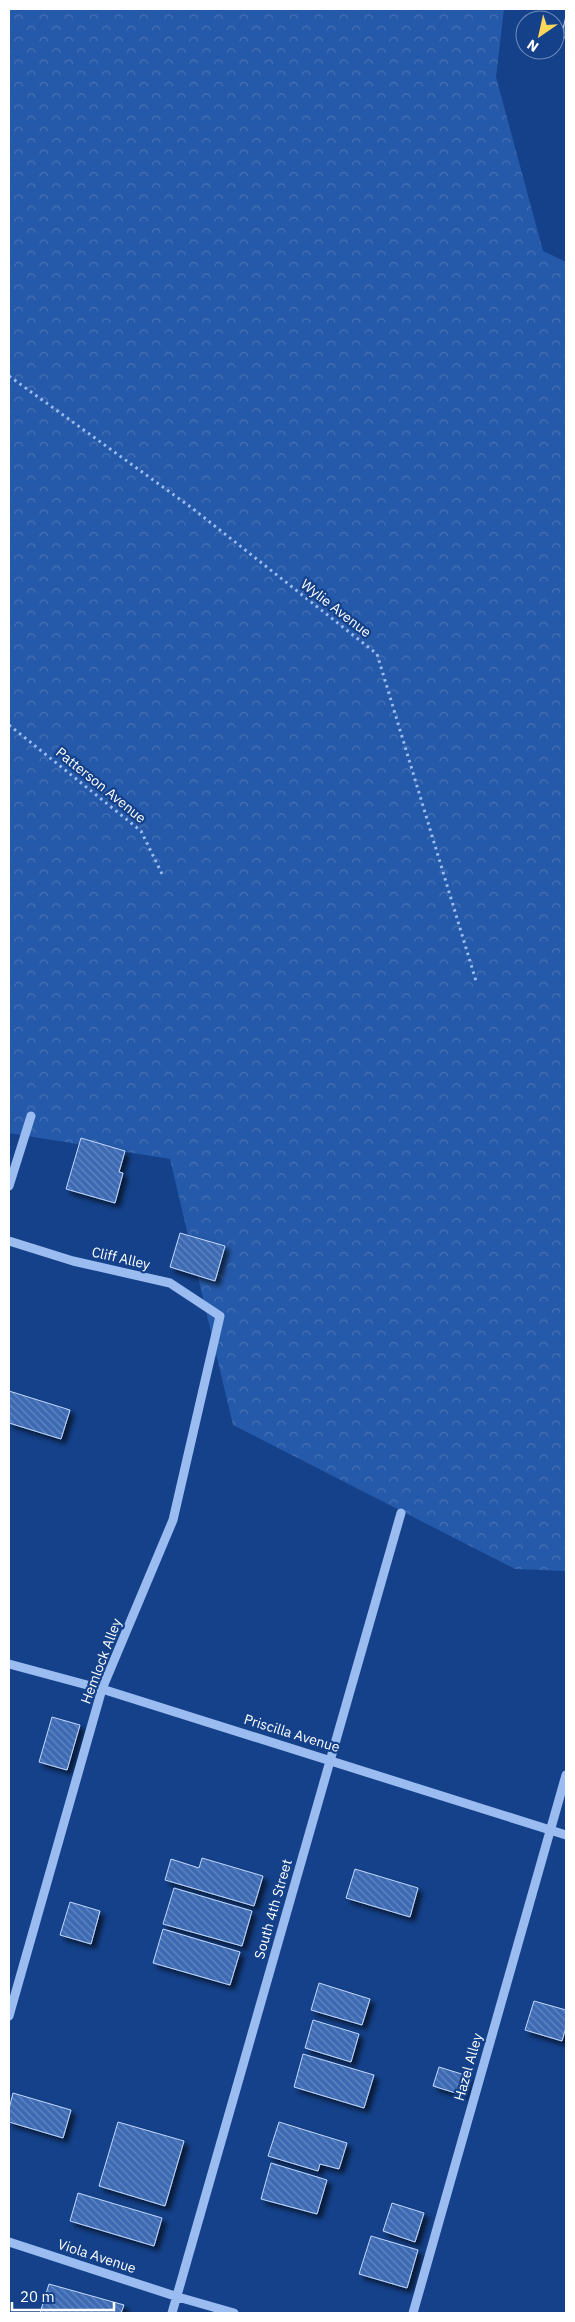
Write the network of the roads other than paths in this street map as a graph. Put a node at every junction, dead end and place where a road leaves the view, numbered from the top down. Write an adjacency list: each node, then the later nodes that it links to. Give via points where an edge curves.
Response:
1 (31, 1116): 2 (street)
2 (9, 1186)
3 (9, 1241): 4 (street, Cliff Alley, via 73,1261 170,1283)
4 (220, 1316): 7 (street, Hemlock Alley, via 173,1520)
5 (401, 1513): 8 (street, South 4th Street)
6 (9, 1664): 7 (street, Priscilla Avenue)
7 (102, 1689): 8 (street, Priscilla Avenue); 12 (street, Hemlock Alley)
8 (330, 1759): 10 (street, Priscilla Avenue); 14 (street, South 4th Street)
9 (566, 1775): 10 (street, Hazel Alley)
10 (549, 1829): 11 (street, Priscilla Avenue); 17 (street, Hazel Alley)
11 (566, 1834)
12 (9, 2016)
13 (9, 2242): 14 (street, Viola Avenue)
14 (178, 2298): 15 (street, South 4th Street); 16 (street, Viola Avenue)
15 (172, 2313)
16 (234, 2313)
17 (413, 2313)

